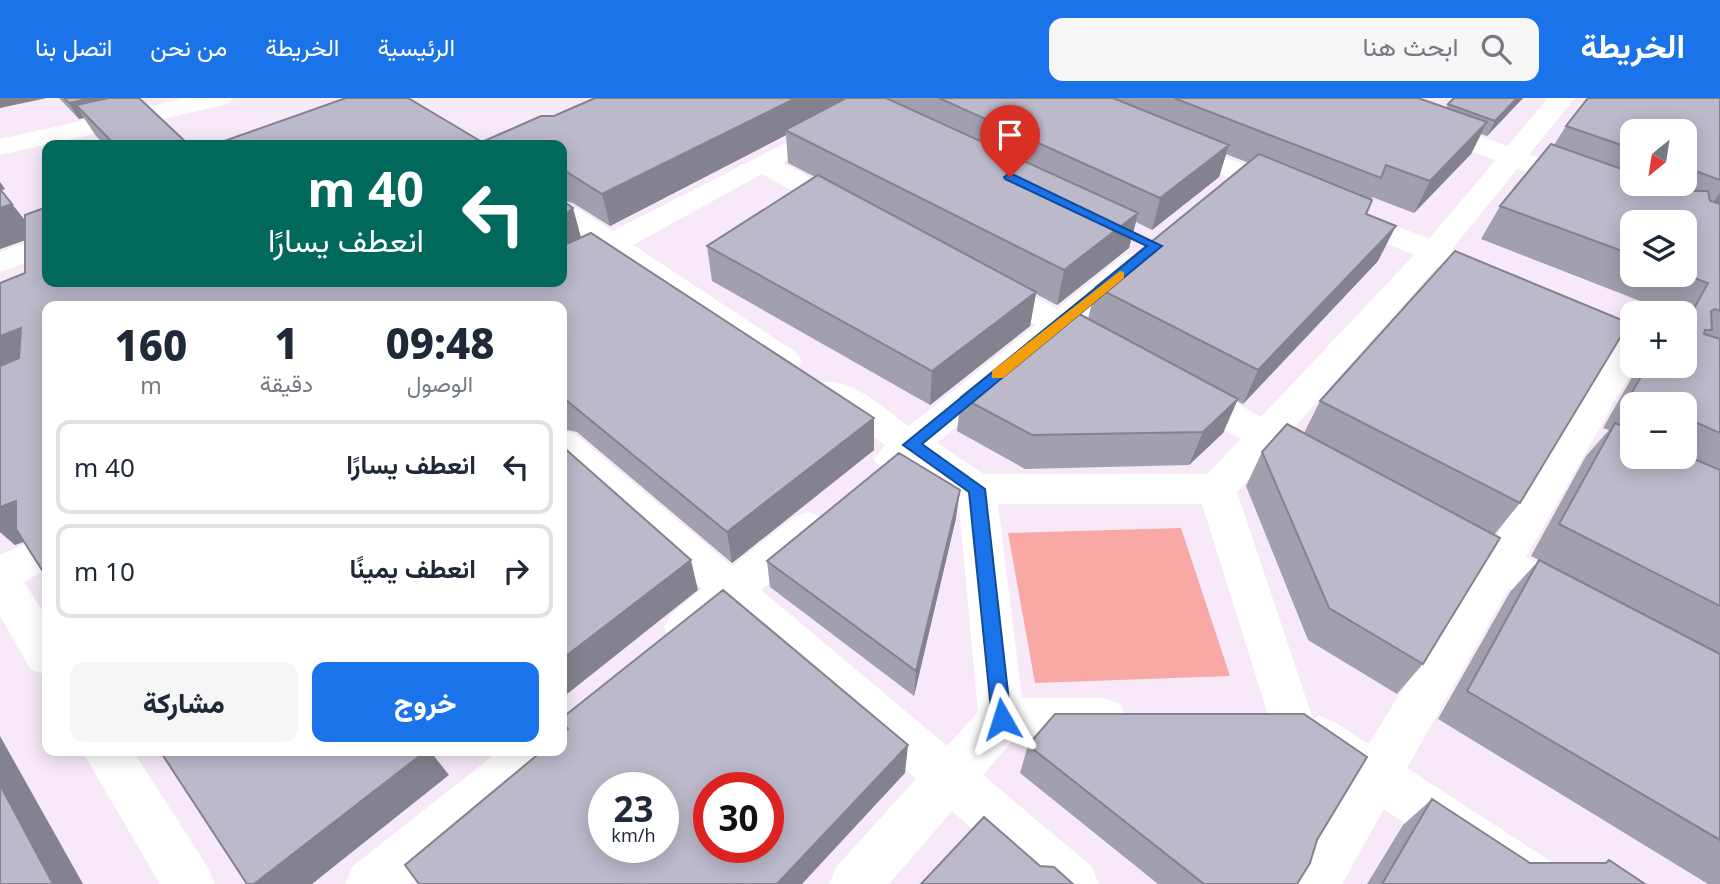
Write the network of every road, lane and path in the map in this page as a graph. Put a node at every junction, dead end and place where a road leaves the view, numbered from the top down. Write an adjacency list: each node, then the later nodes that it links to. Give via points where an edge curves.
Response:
1 (139, 98): 5 (street)
2 (220, 98): 8 (street)
3 (1353, 98): 9 (street)
4 (1562, 98): 9 (street)
5 (0, 127)
6 (1147, 133): 11 (street)
7 (807, 138): 10 (street)
8 (0, 148)
9 (1514, 158): 12 (street); 19 (street)
10 (762, 163): 15 (street); 17 (street)
11 (1244, 174): 13 (street); 19 (street)
12 (1606, 192)
13 (1214, 198)
14 (567, 214): 17 (street)
15 (881, 227)
16 (1151, 239): 24 (street)
17 (611, 244): 21 (street); 27 (street)
18 (42, 246): 20 (street)
19 (1434, 252): 23 (street); 26 (street)
20 (0, 263)
21 (567, 268)
22 (964, 272): 24 (street)
23 (1521, 288)
24 (1059, 324): 26 (street); 27 (street)
25 (1620, 348): 36 (street, via 1595,442)
26 (1266, 436): 30 (street); 32 (street)
27 (911, 445): 29 (street); 31 (street)
28 (567, 448): 38 (street)
29 (869, 479)
30 (1348, 481)
31 (977, 489): 32 (street); 42 (street)
32 (1217, 489): 46 (street, via 1270,719)
33 (837, 505): 38 (street)
34 (1419, 519): 36 (street)
35 (42, 553): 37 (street)
36 (1501, 564): 39 (street); 46 (street)
37 (0, 577): 40 (street)
38 (732, 591): 41 (street); 47 (street)
39 (1598, 616)
40 (42, 648)
41 (657, 651)
42 (1002, 719): 43 (street); 47 (street)
43 (1139, 719)
44 (109, 756): 48 (street)
45 (517, 756): 49 (street)
46 (1376, 776): 52 (street); 53 (street)
47 (949, 778): 50 (street); 51 (street)
48 (188, 884)
49 (371, 884)
50 (855, 884)
51 (1073, 884)
52 (1313, 884)
53 (1541, 884)

